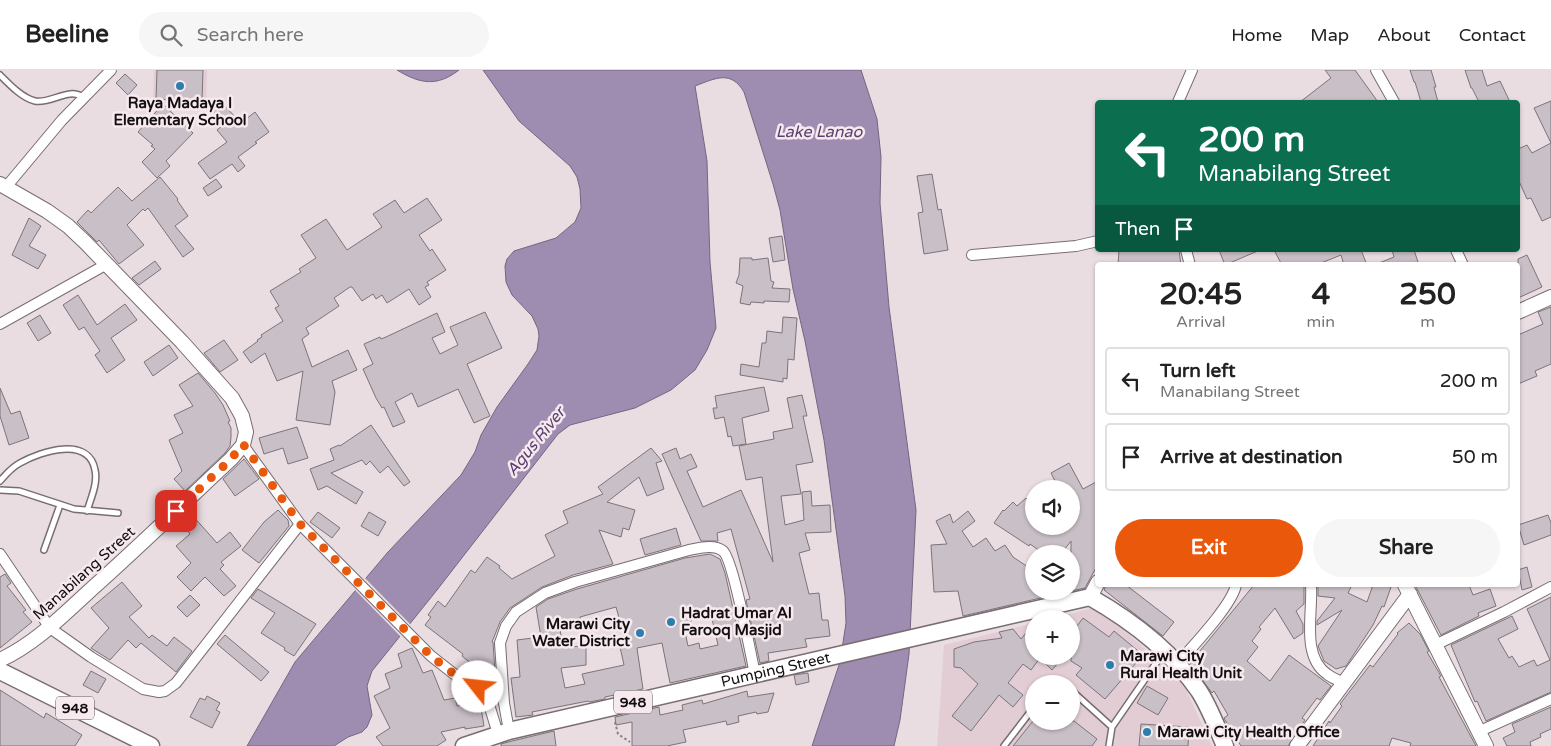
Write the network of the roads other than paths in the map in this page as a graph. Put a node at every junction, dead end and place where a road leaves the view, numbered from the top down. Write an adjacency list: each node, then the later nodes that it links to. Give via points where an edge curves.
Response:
1 (111, 70): 5 (street)
2 (1192, 70): 6 (street)
3 (1376, 70): 7 (street)
4 (0, 75): 5 (lane, via 34,100 52,100 73,93)
5 (84, 97): 8 (street)
6 (1179, 100)
7 (1393, 100)
8 (3, 185): 11 (street, via 68,226)
9 (1095, 242): 10 (street)
10 (972, 255)
11 (107, 264): 14 (street); 15 (street, via 232,398 246,425)
12 (1551, 296): 13 (street)
13 (1520, 311)
14 (0, 324)
15 (244, 441): 21 (street); 30 (street, Manabilang Street, via 231,459)
16 (0, 481): 19 (lane, via 20,463 36,456 71,448 82,450 91,458 95,470)
17 (0, 490): 18 (lane, via 19,492)
18 (60, 506): 19 (lane); 22 (lane)
19 (87, 511): 20 (lane)
20 (118, 513)
21 (300, 524): 30 (street, via 176,683 165,690 143,689); 44 (street, via 431,656 483,692)
22 (44, 550)
23 (0, 554): 30 (street)
24 (1095, 587): 29 (street)
25 (1235, 587): 34 (street, via 1211,624)
26 (1311, 587): 38 (street, via 1310,645 1313,657 1326,674)
27 (1551, 587): 31 (street)
28 (1408, 590): 31 (street); 38 (street)
29 (1090, 597): 32 (main road, via 1120,614); 36 (main road, Pumping Street / 948)
30 (50, 628): 33 (street, Manabilang Street)
31 (1435, 645): 43 (street)
32 (1164, 650): 34 (main road); 42 (lane)
33 (0, 660)
34 (1178, 662): 50 (main road, via 1199,692)
35 (0, 670): 46 (main road, 948)
36 (755, 674): 44 (main road, Pumping Street / 948); 44 (street, via 726,554 714,548 689,550 575,582 545,593 516,612 500,643)
37 (0, 680): 45 (main road, 948)
38 (1344, 683): 51 (street)
39 (1080, 698): 42 (lane)
40 (1551, 699): 43 (street)
41 (1025, 719): 48 (lane)
42 (1112, 727): 49 (lane)
43 (1480, 731): 52 (street)
44 (504, 733): 47 (main road, Pumping Street / 948)
45 (128, 746)
46 (151, 746)
47 (464, 746)
48 (1004, 746)
49 (1109, 746)
50 (1225, 746)
51 (1297, 746)
52 (1486, 746)

